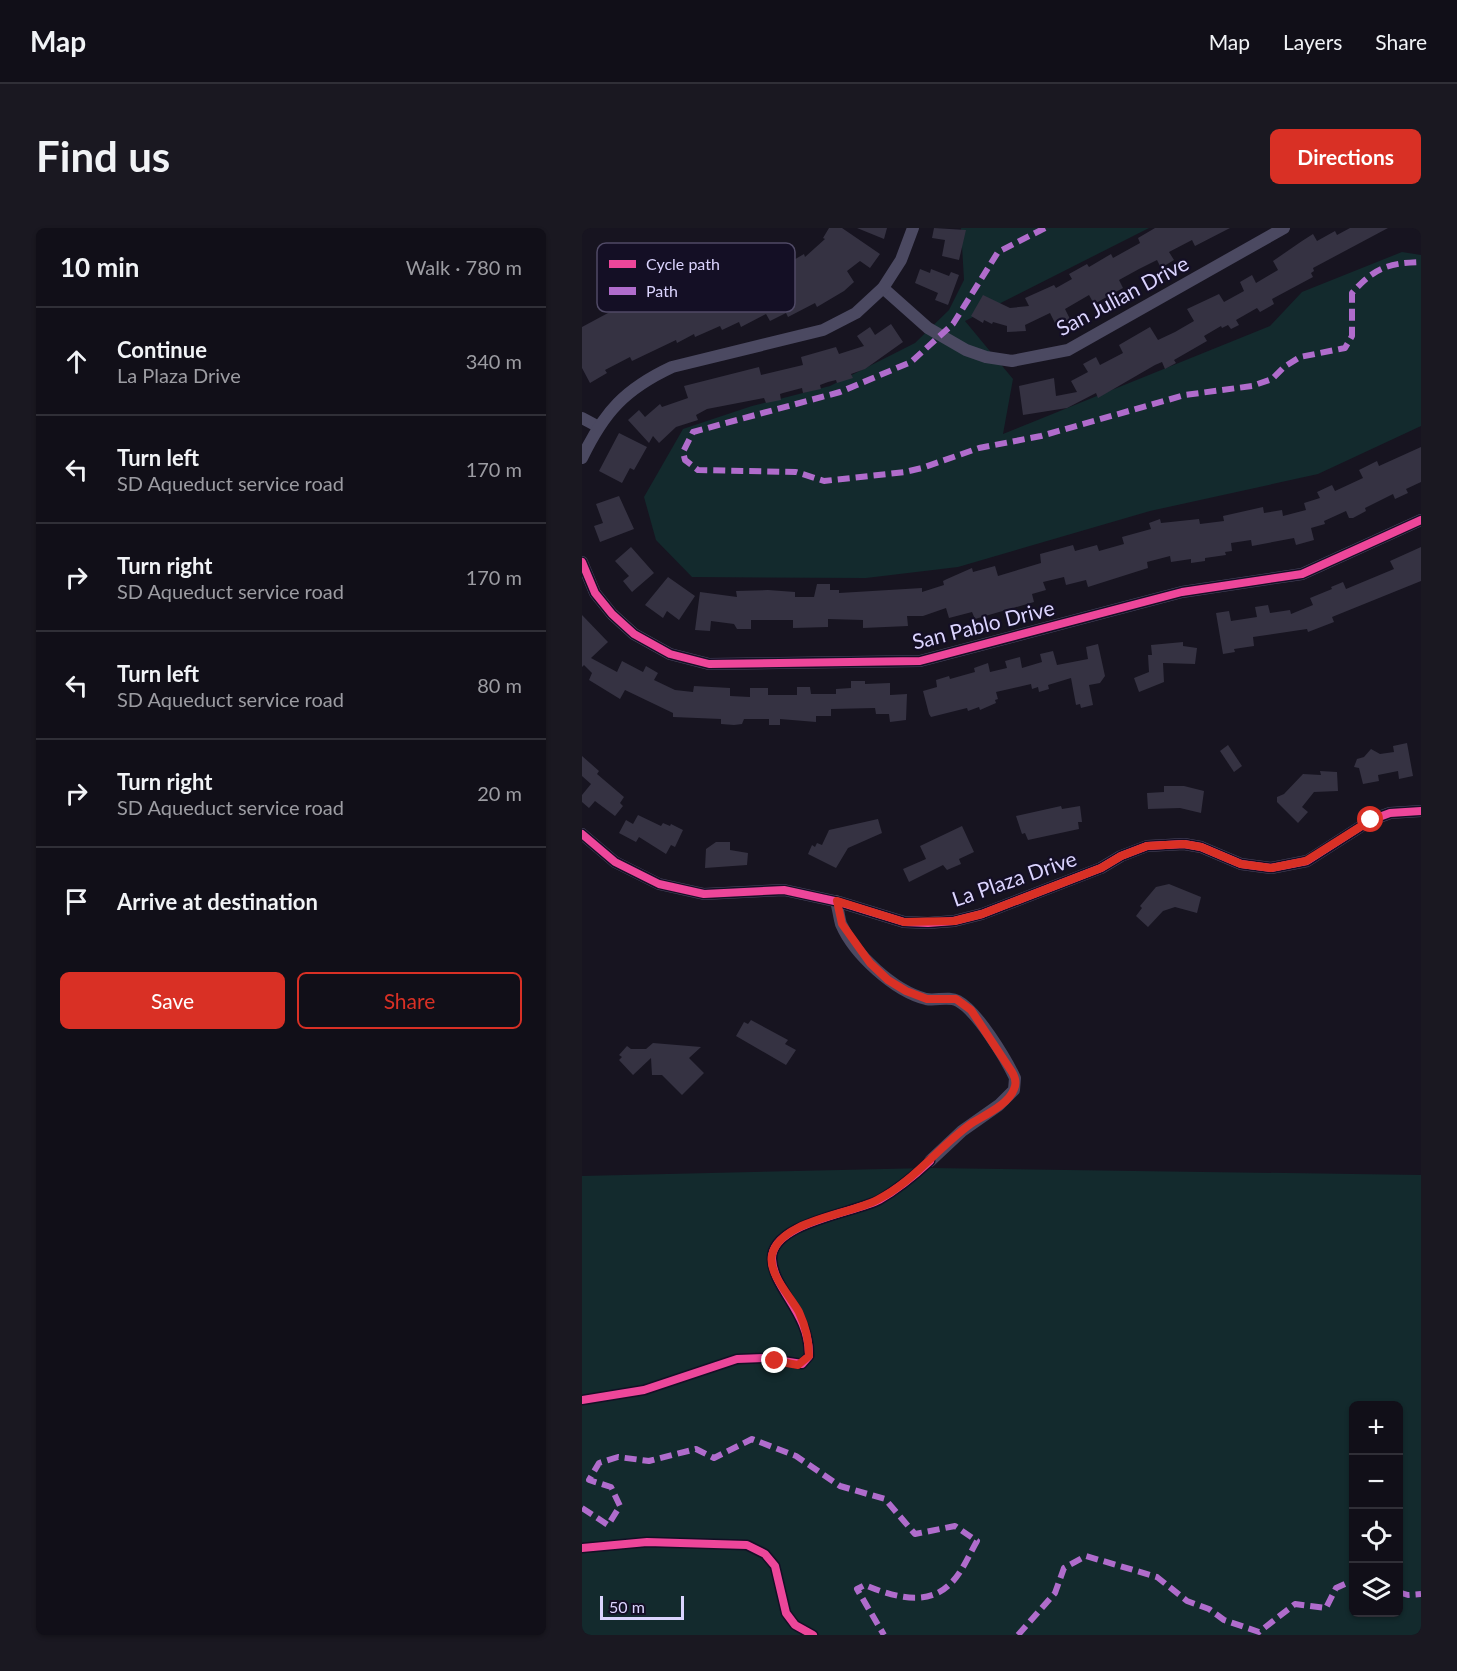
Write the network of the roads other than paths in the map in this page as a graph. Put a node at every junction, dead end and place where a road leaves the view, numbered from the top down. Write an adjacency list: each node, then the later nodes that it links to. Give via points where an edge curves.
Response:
1 (913, 228): 3 (street, via 901,260)
2 (1284, 228): 3 (street, San Julian Drive, via 1068,350 1012,361 966,350 928,328)
3 (883, 288): 5 (street, via 855,313 823,330 657,374 624,395)
4 (582, 418): 5 (street)
5 (597, 426): 6 (street)
6 (582, 458)
7 (1421, 520): 8 (street, San Pablo Drive, via 1302,574 1182,592 920,661 709,663 670,654 634,634 612,614 595,593)
8 (582, 562)
9 (1421, 811): 11 (street, La Plaza Drive, via 1390,813 1371,820 1306,861 1271,868 1241,864 1201,847 1147,846 982,914 954,921 904,922)
10 (582, 834): 11 (street, La Plaza Drive, via 615,862 659,884 704,894 784,890)
11 (837, 901): 12 (street, via 842,924 870,963 906,991 927,999 956,999 971,1010 1015,1078 1014,1090 1003,1102 962,1131)
12 (930, 1161)

